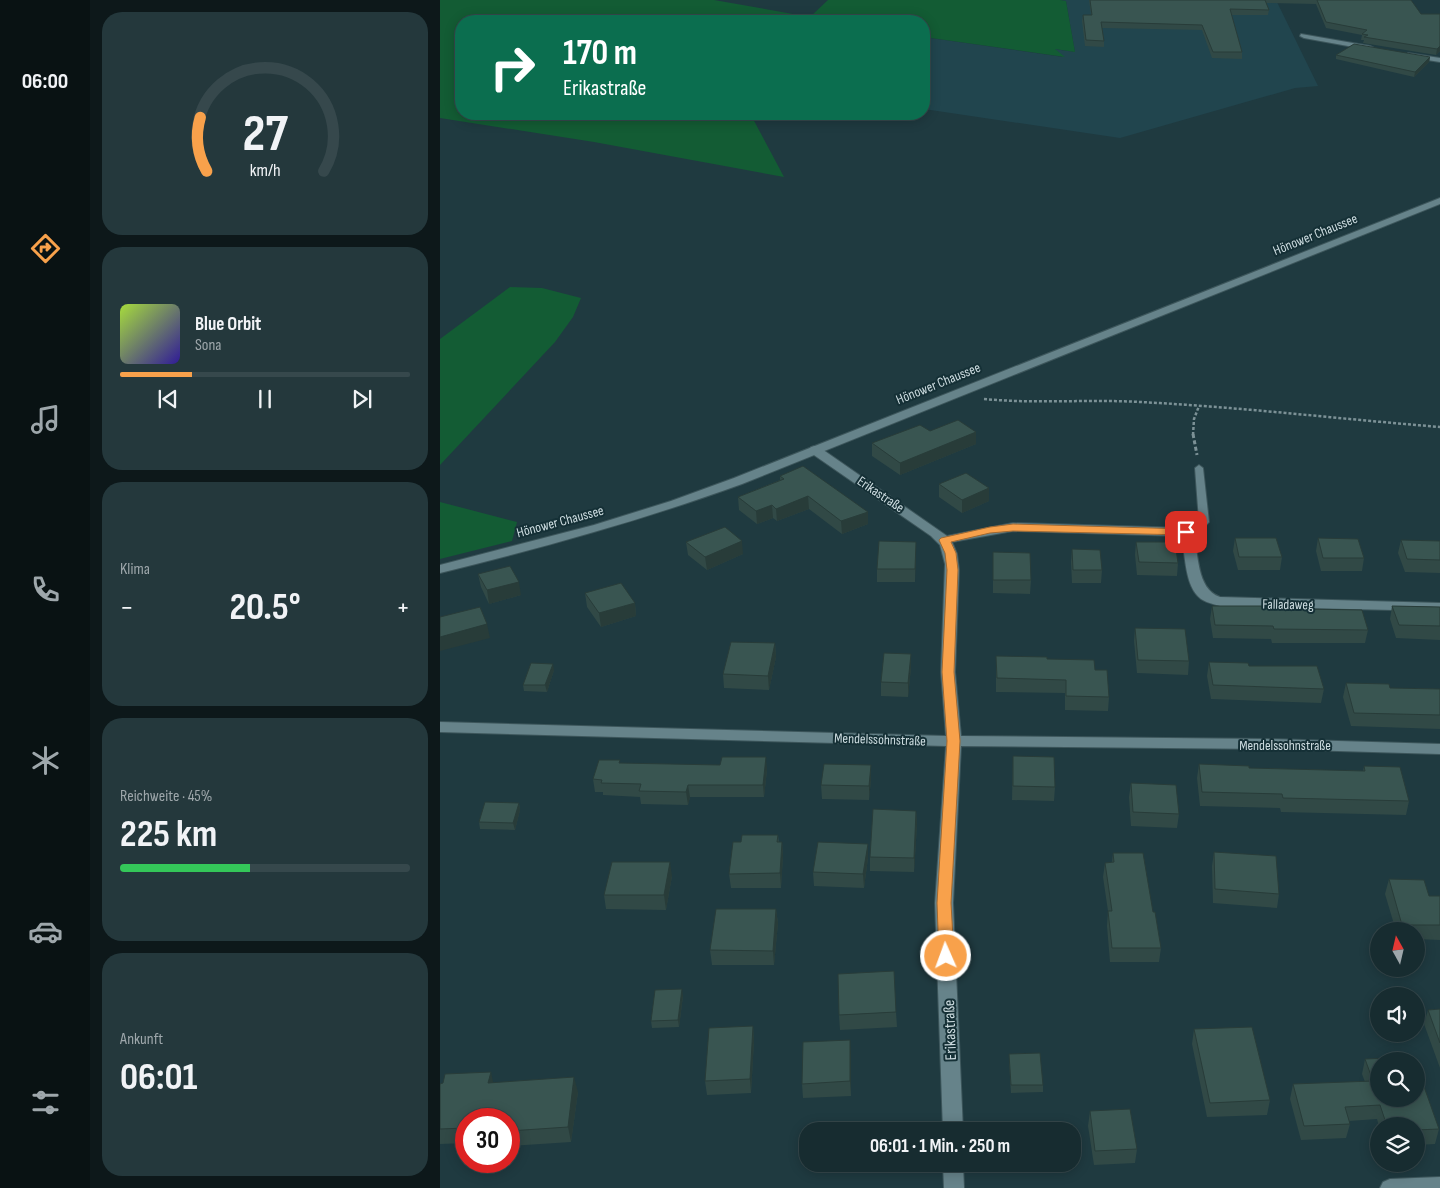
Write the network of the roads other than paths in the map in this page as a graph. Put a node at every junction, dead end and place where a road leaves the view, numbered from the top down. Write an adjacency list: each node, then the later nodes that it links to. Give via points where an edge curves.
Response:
1 (1304, 36): 2 (street)
2 (1382, 50)
3 (1401, 53): 4 (street)
4 (1440, 60)
5 (1440, 201): 6 (street, Hönower Chaussee)
6 (815, 450): 9 (street, Erikastraße); 10 (street, Hönower Chaussee, via 729,485 647,513)
7 (1199, 468): 8 (lane, via 1204,522 1196,530)
8 (1186, 532): 9 (street, via 1013,528); 11 (street, Falladaweg, via 1198,586 1205,596 1225,603)
9 (945, 540): 13 (street, Erikastraße, via 952,570 948,672)
10 (440, 569)
11 (1440, 608)
12 (440, 727): 13 (street, Mendelssohnstraße)
13 (954, 741): 14 (street, Mendelssohnstraße); 15 (street, Erikastraße, via 944,903)
14 (1440, 749)
15 (952, 1122)
16 (953, 1172): 18 (street)
17 (1440, 1186): 19 (street)
18 (954, 1188)
19 (1390, 1188)

